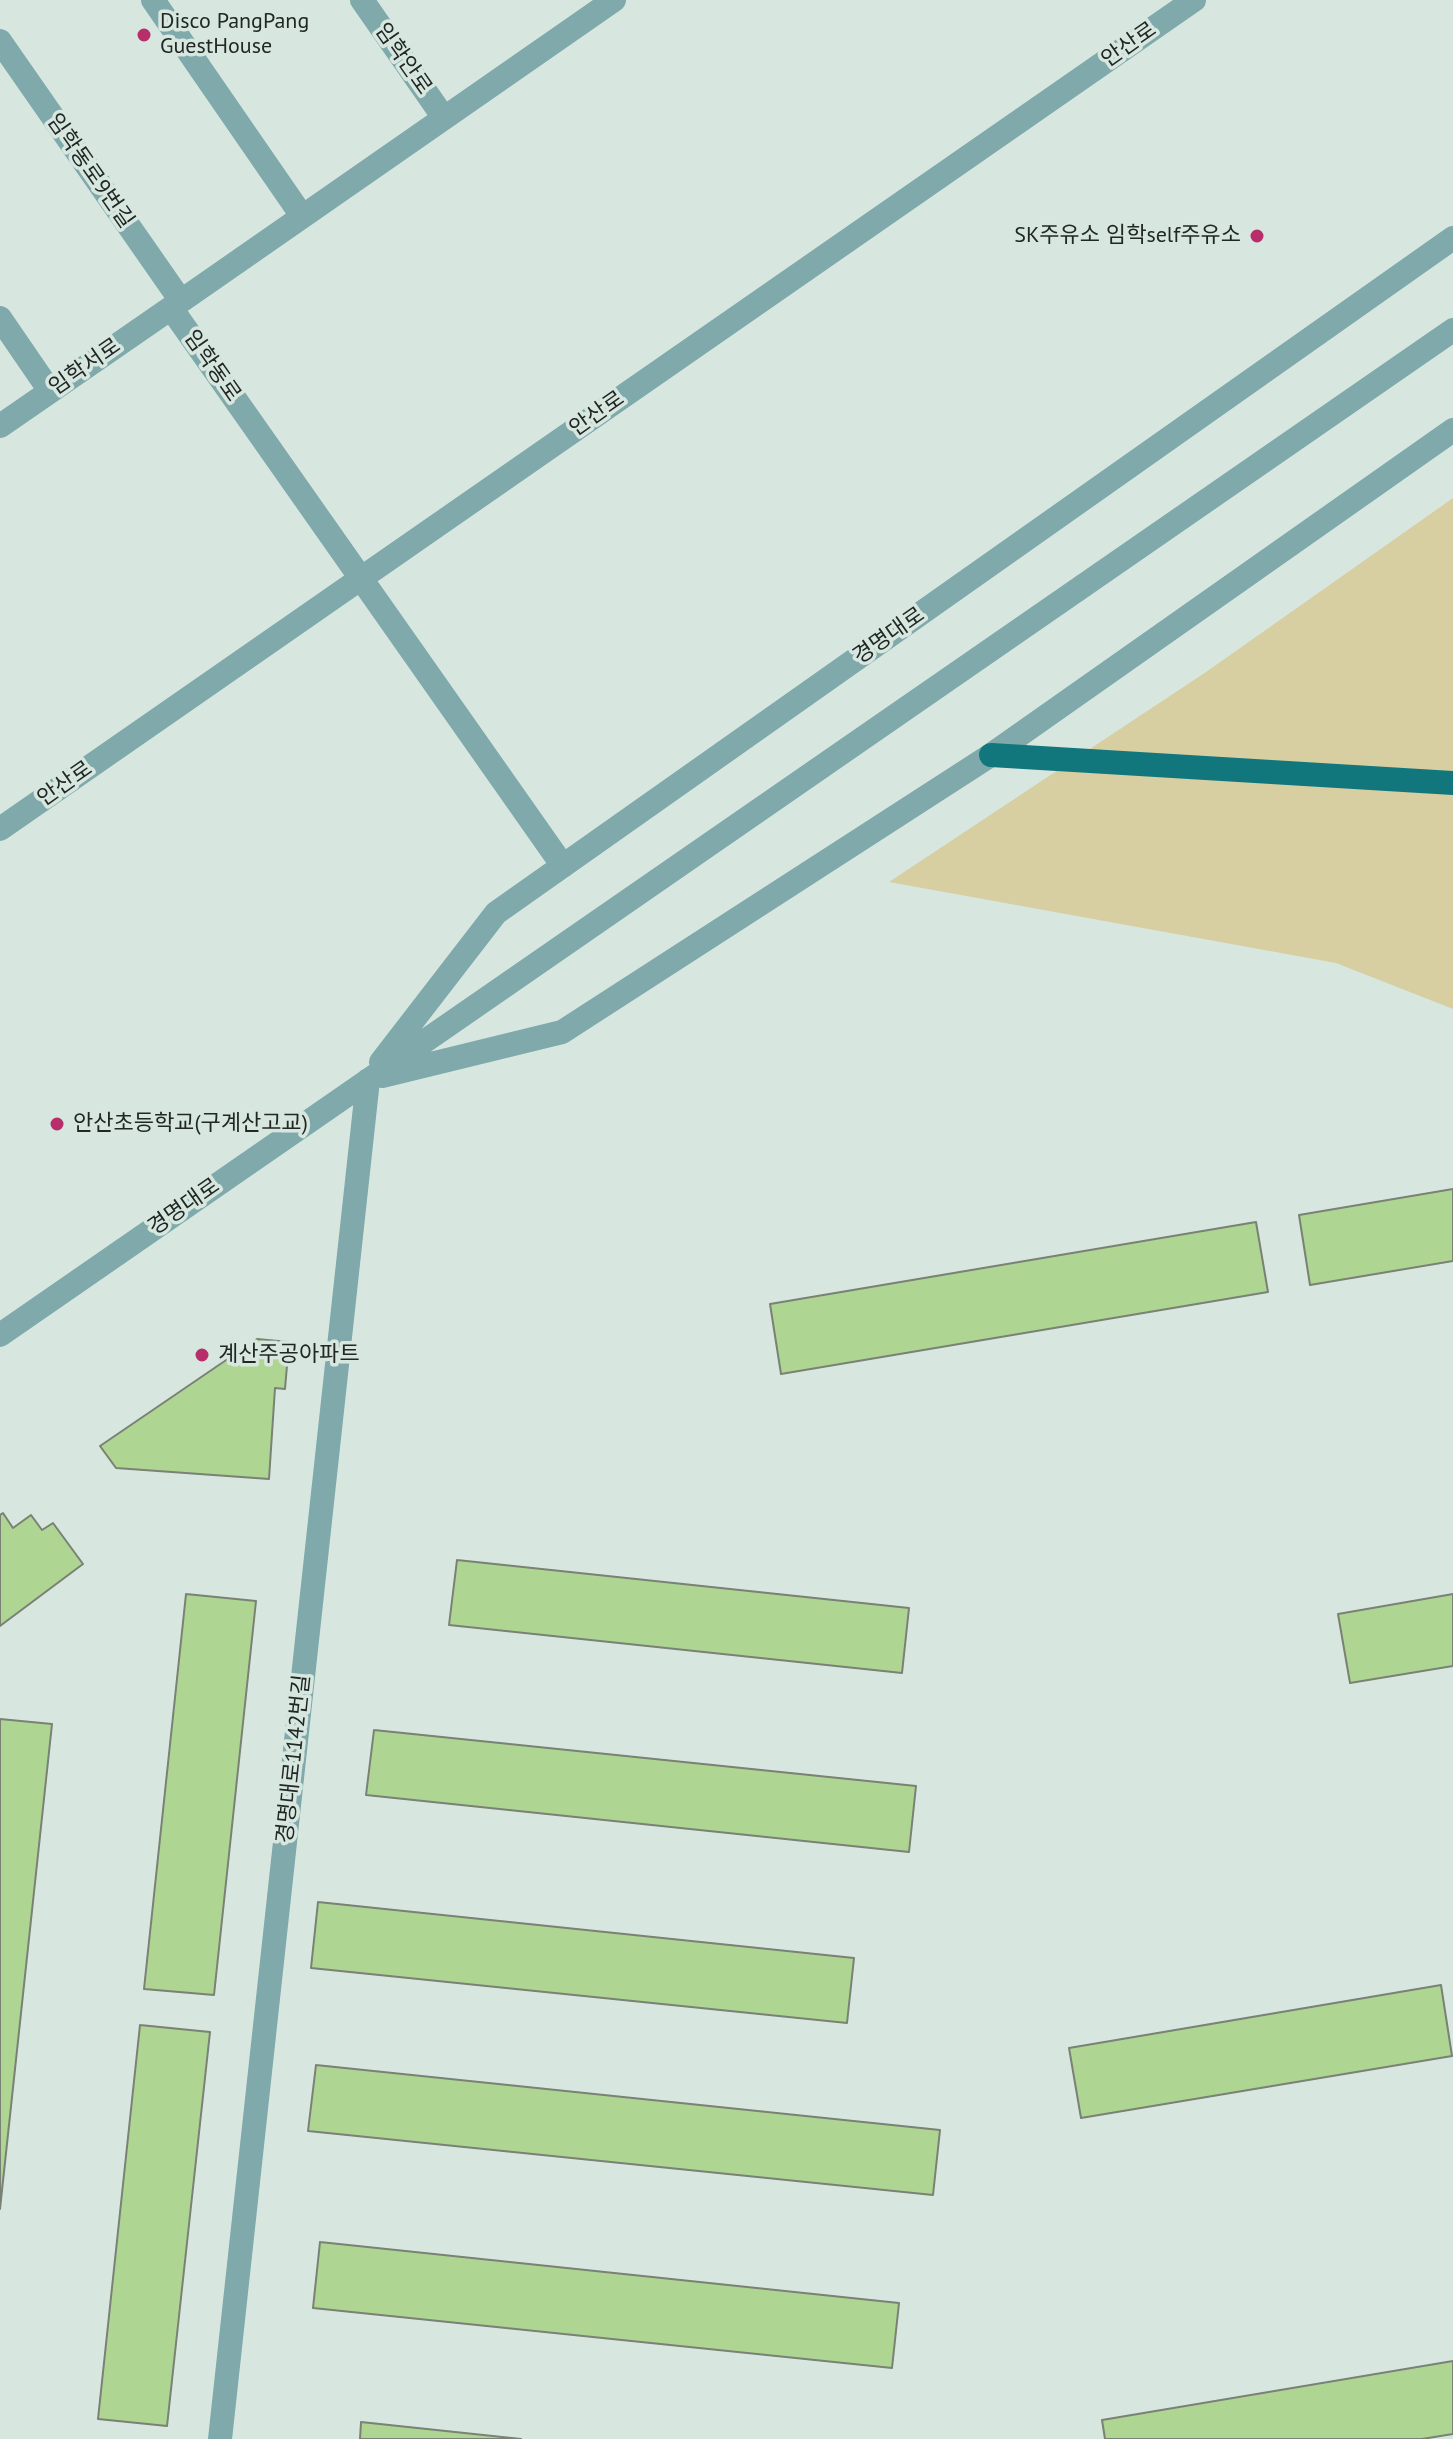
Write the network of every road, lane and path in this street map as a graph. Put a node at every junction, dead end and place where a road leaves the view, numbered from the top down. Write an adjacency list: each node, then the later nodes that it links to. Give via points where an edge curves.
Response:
1 (153, 0): 7 (street)
2 (362, 0): 6 (street, 임학안로)
3 (614, 0): 6 (street, 임학동로)
4 (1194, 0): 15 (street, 안산로)
5 (0, 41): 9 (street, 임학동로9번길)
6 (444, 118): 7 (street, 임학동로)
7 (302, 216): 9 (street, 임학동로)
8 (1448, 245): 19 (street, 경명대로)
9 (176, 304): 12 (street, 임학서로); 15 (street, 임학동로)
10 (0, 318): 12 (street)
11 (1453, 330): 20 (street, 경명대로)
12 (50, 391): 13 (street, 임학서로)
13 (0, 426)
14 (1453, 430): 16 (street, 경명대로)
15 (361, 578): 18 (street, 안산로); 19 (street, 임학동로)
16 (991, 755): 17 (main road); 20 (street, 경명대로, via 562,1032)
17 (1453, 783)
18 (0, 829)
19 (563, 866): 20 (street, 경명대로, via 496,913)
20 (368, 1080): 21 (street, 경명대로); 22 (street, 경명대로1142번길)
21 (0, 1335)
22 (220, 2439)

